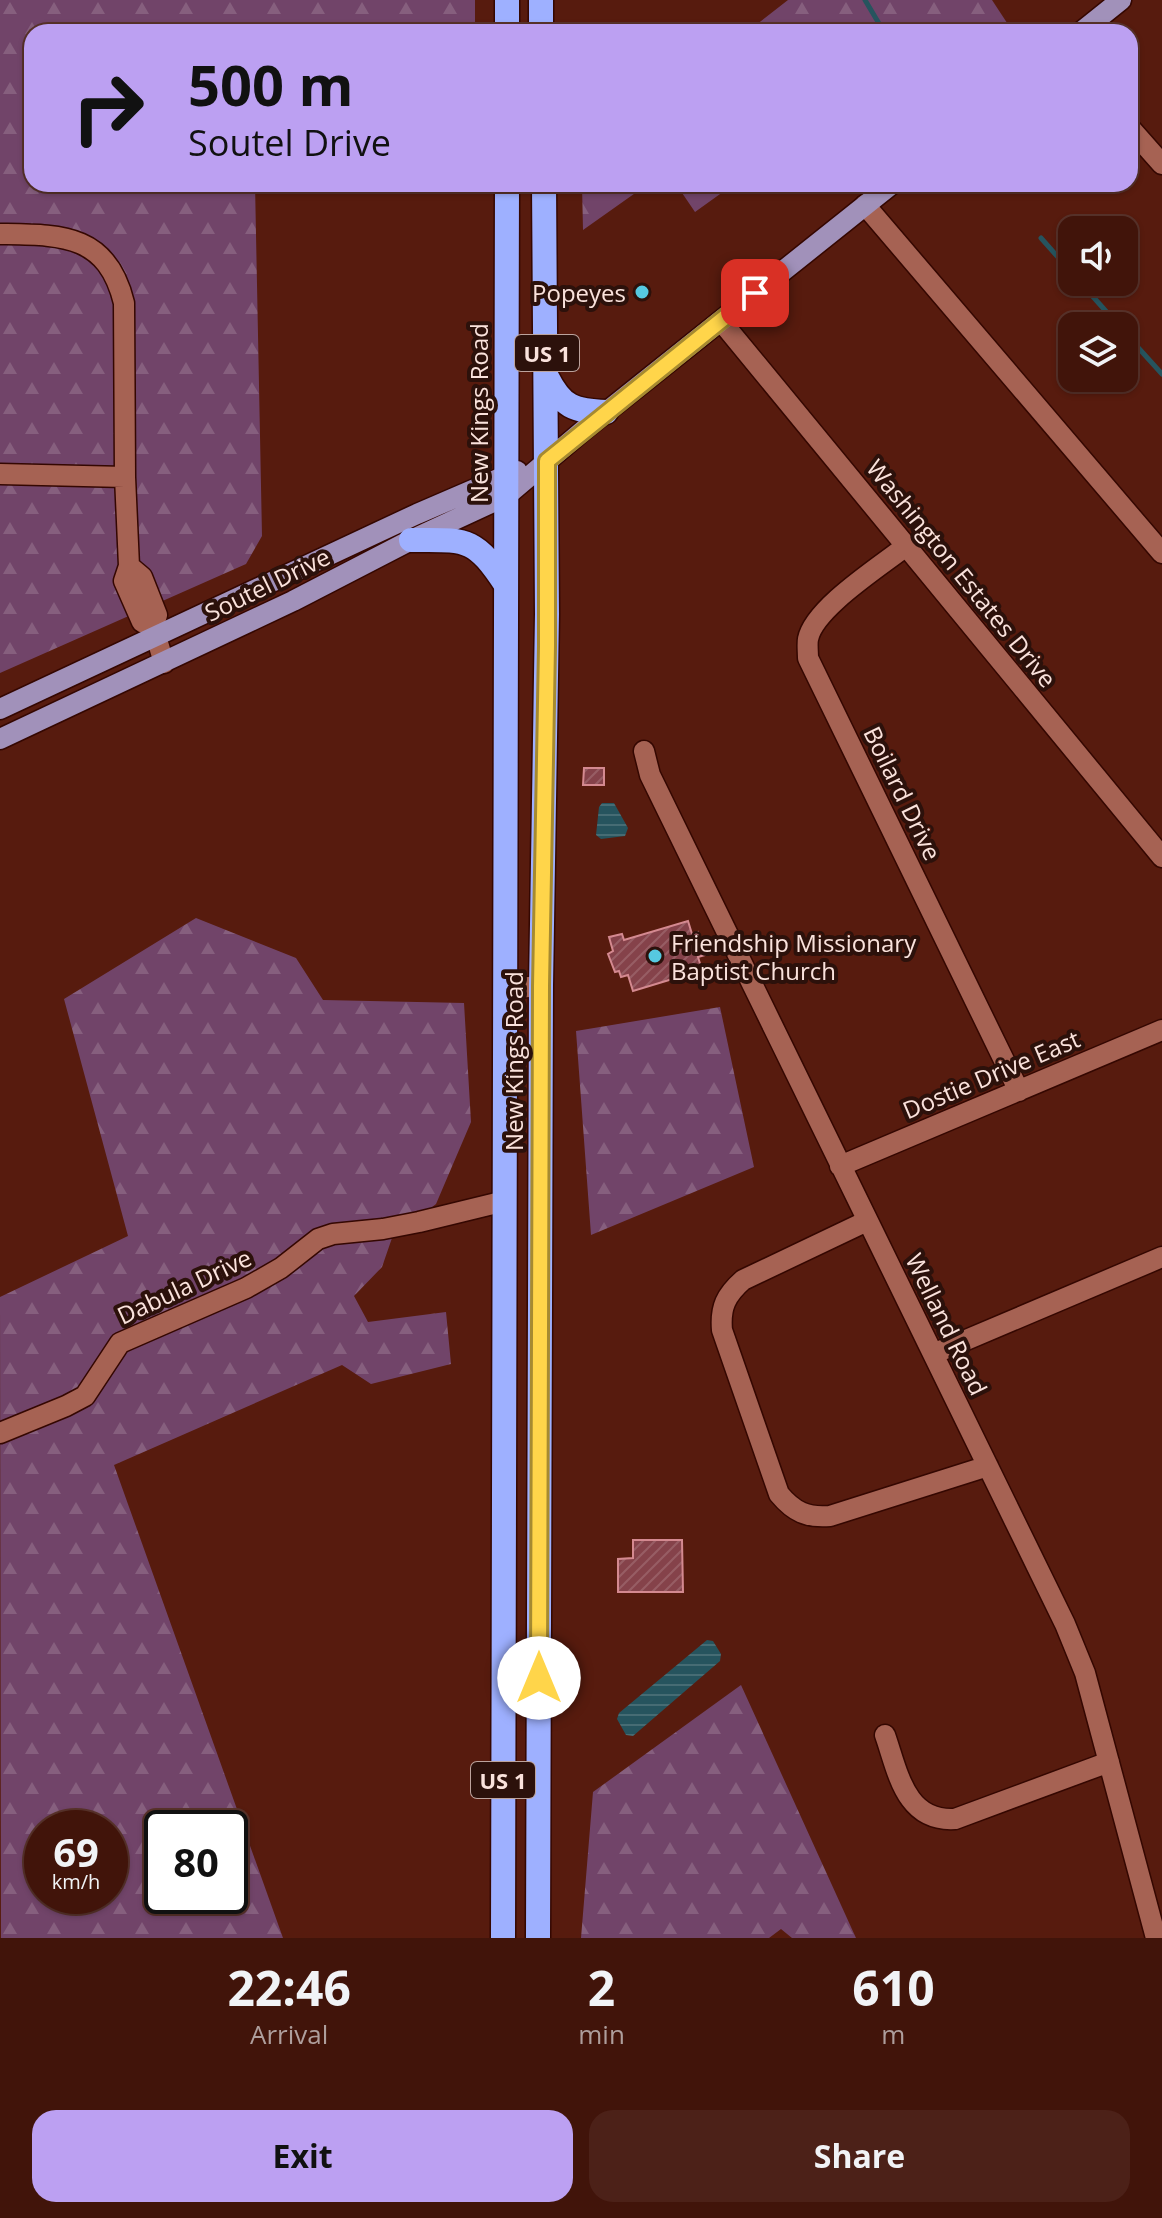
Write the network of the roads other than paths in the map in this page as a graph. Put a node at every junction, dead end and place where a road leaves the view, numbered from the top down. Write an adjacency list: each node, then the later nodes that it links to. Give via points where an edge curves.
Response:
1 (1121, 0): 5 (main road)
2 (507, 2): 3 (street); 4 (highway)
3 (541, 15)
4 (507, 24)
5 (1091, 24)
6 (1138, 137): 7 (street)
7 (1162, 164)
8 (507, 192): 19 (highway, New Kings Road / US 1)
9 (544, 192): 14 (highway, New Kings Road / US 1)
10 (882, 192): 11 (main road, Soutel Drive)
11 (865, 205): 13 (main road, Soutel Drive); 22 (street)
12 (0, 234): 18 (street, via 71,239 110,265 119,282 124,303)
13 (721, 321): 15 (main road, Soutel Drive); 21 (street, Washington Estates Drive)
14 (547, 377): 15 (highway, via 565,404); 16 (highway, New Kings Road / US 1)
15 (606, 412): 16 (main road, Soutel Drive)
16 (547, 461): 19 (main road, Soutel Drive); 30 (highway, New Kings Road / US 1)
17 (0, 474): 18 (street)
18 (125, 477): 24 (street, via 129,566 124,581 142,622)
19 (506, 485): 20 (main road, Soutel Drive); 23 (highway, New Kings Road / US 1); 24 (main road, Soutel Drive, via 417,514)
20 (411, 540): 23 (highway, via 459,540 476,548); 25 (main road, Soutel Drive)
21 (906, 546): 29 (street, Washington Estates Drive); 33 (street, Boilard Drive, via 816,620 808,658)
22 (1162, 553)
23 (506, 585): 31 (highway, New Kings Road / US 1)
24 (155, 632): 25 (street); 26 (main road, Soutel Drive)
25 (164, 663): 27 (main road, Soutel Drive)
26 (0, 709)
27 (0, 739)
28 (644, 751): 34 (street, Welland Road, via 650,775)
29 (1162, 857)
30 (541, 986): 31 (street); 41 (highway, New Kings Road / US 1)
31 (505, 989): 35 (highway, New Kings Road / US 1)
32 (1162, 1030): 33 (street, Dostie Drive East)
33 (1019, 1091): 34 (street, Dostie Drive East)
34 (840, 1166): 36 (street, Welland Road)
35 (505, 1201): 39 (street, Dabula Drive, via 318,1239 246,1288 120,1343 85,1396); 42 (highway, New Kings Road / US 1)
36 (867, 1221): 38 (street, Welland Road); 40 (street, via 743,1280 723,1303 722,1330 779,1494 799,1513 830,1516)
37 (1162, 1257): 38 (street)
38 (933, 1354): 40 (street, Welland Road)
39 (0, 1433)
40 (988, 1466): 44 (street, Welland Road, via 1070,1636)
41 (539, 1621): 42 (street); 46 (highway, New Kings Road / US 1)
42 (504, 1622): 45 (highway, New Kings Road / US 1)
43 (885, 1735): 44 (street, via 907,1796 917,1808 943,1819)
44 (1109, 1762): 47 (street, Welland Road)
45 (503, 1938)
46 (538, 1938)
47 (1156, 1938)

